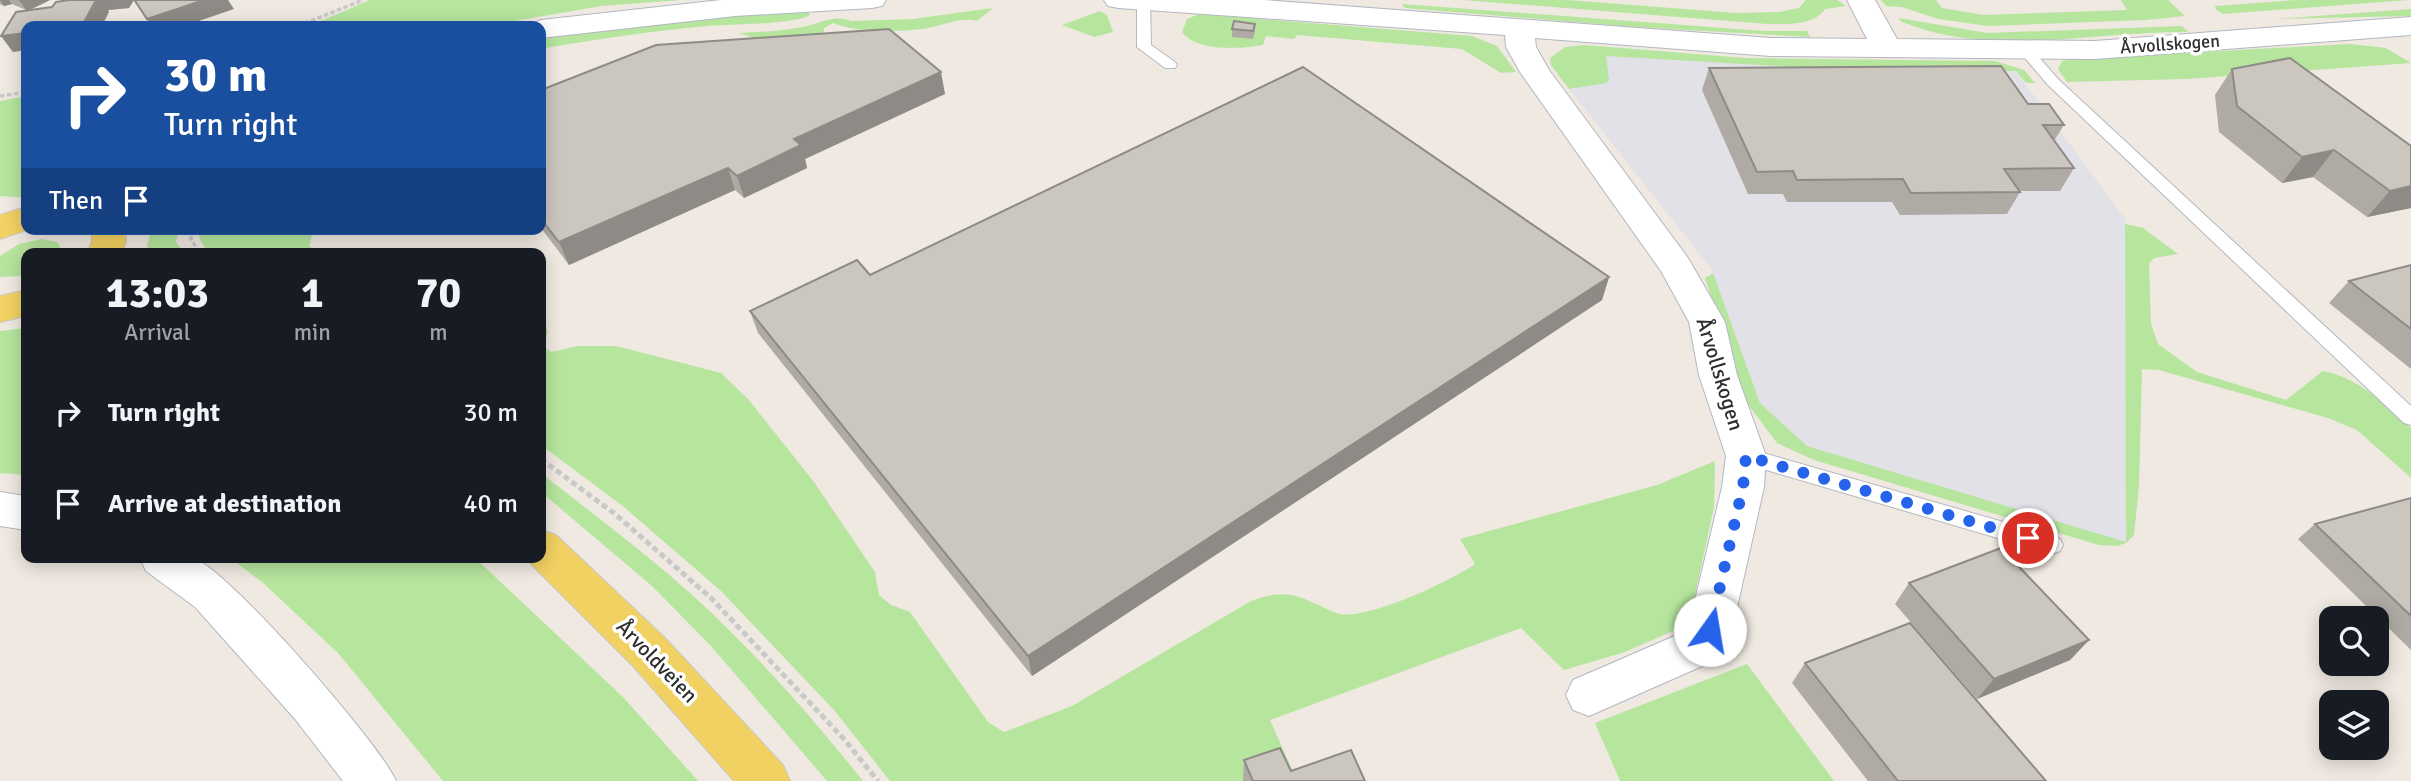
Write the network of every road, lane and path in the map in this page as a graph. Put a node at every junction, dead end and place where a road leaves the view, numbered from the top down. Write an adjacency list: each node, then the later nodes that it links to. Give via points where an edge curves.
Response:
1 (362, 0): 5 (path)
2 (872, 0): 7 (street, via 735,7)
3 (1861, 0): 9 (street)
4 (1131, 1): 8 (street, Årvollskogen); 11 (lane, via 1144,47)
5 (310, 21)
6 (2411, 26): 10 (street, Årvollskogen)
7 (546, 28)
8 (1519, 29): 9 (street, Årvollskogen, via 1771,47); 19 (street, Årvollskogen, via 1521,47 1535,72 1676,266 1707,322 1718,375)
9 (1887, 49): 10 (street, Årvollskogen)
10 (2026, 51): 18 (lane, via 2053,82)
11 (1170, 65)
12 (21, 93): 13 (path)
13 (0, 96)
14 (0, 214): 15 (main road)
15 (21, 217)
16 (21, 220): 17 (main road)
17 (0, 228)
18 (2411, 418)
19 (1746, 456): 23 (lane); 26 (street, Årvollskogen, via 1710,630 1693,649)
20 (546, 463): 29 (path, via 615,514 711,598)
21 (0, 509): 22 (street)
22 (21, 512)
23 (2052, 545)
24 (546, 552): 28 (main road, Årvoldveien, via 649,652)
25 (168, 563): 27 (street, via 210,594 312,704)
26 (1589, 695)
27 (372, 781)
28 (766, 781)
29 (878, 781)

